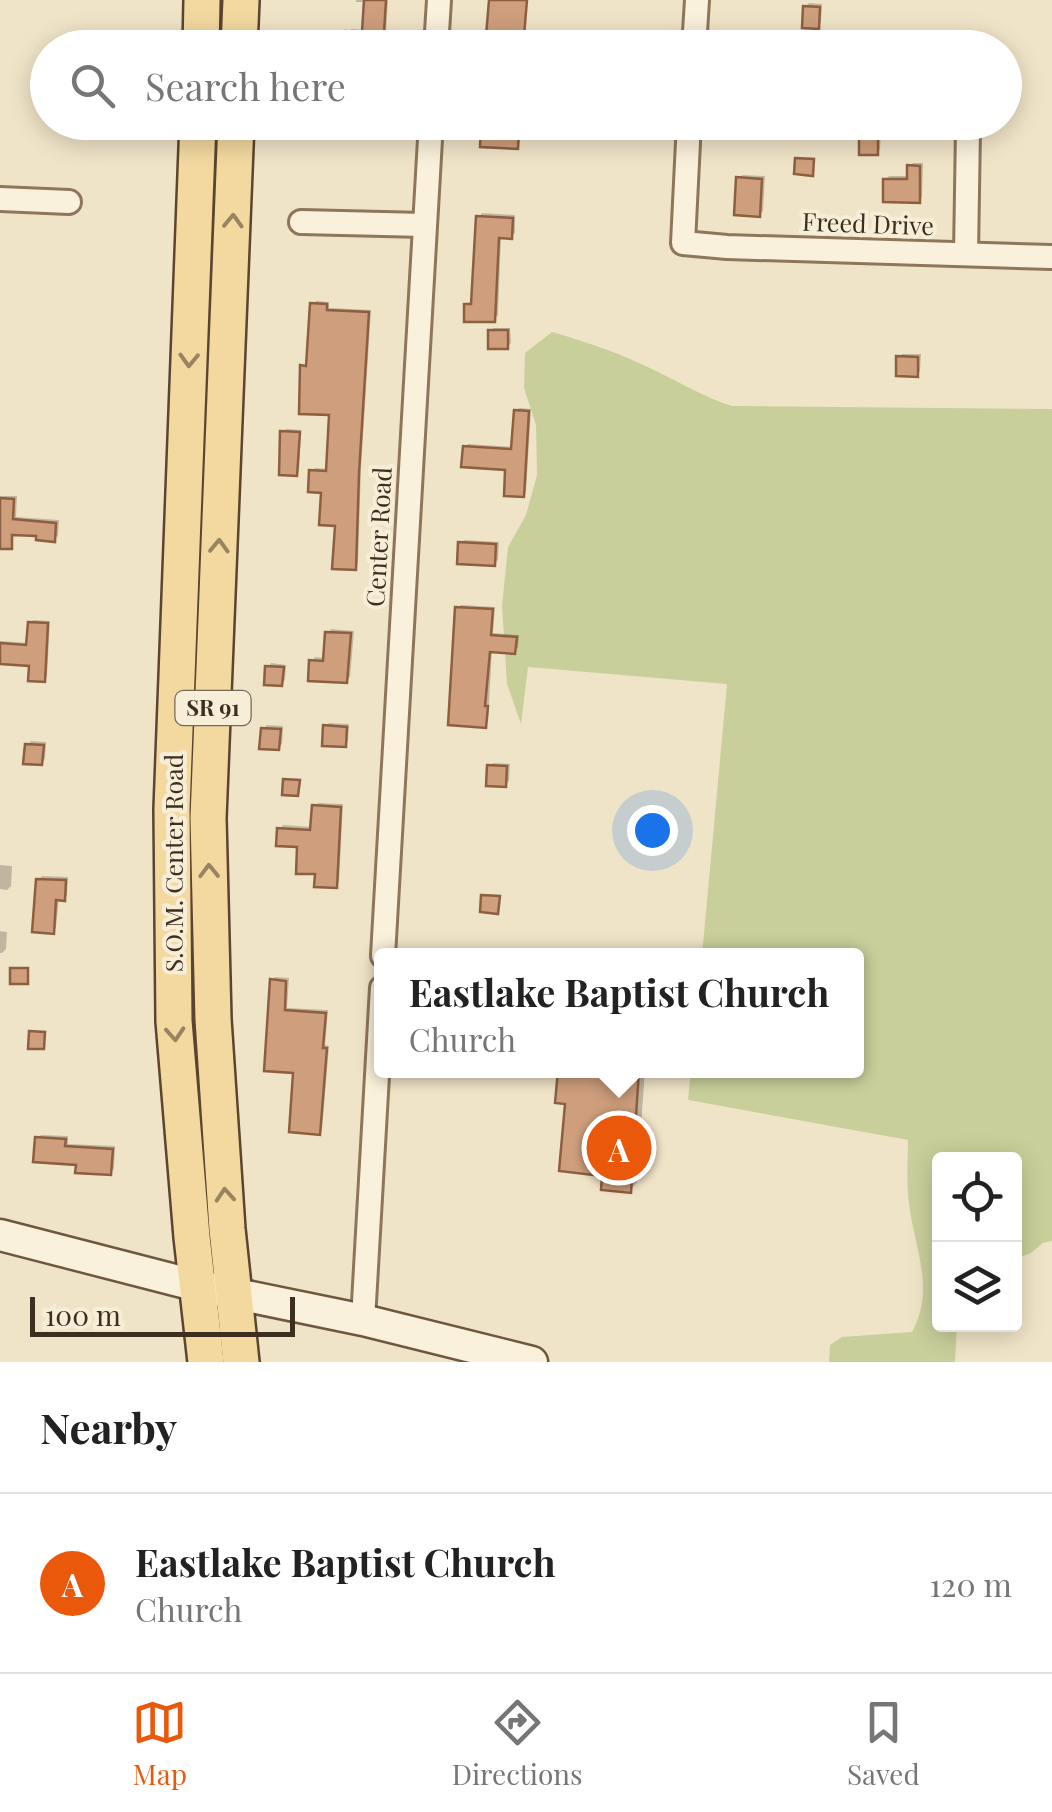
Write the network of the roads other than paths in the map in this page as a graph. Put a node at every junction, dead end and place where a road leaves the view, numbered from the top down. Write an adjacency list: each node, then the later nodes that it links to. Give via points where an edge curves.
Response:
1 (202, 0): 5 (main road)
2 (241, 0): 6 (main road)
3 (439, 0): 7 (street)
4 (697, 0): 8 (street)
5 (201, 30)
6 (240, 30)
7 (437, 30)
8 (695, 30)
9 (197, 140): 23 (main road, S.O.M. Center Road / SR 91, one-way to 23, via 172,809 174,1020)
10 (235, 140): 24 (main road, S.O.M. Center Road / SR 91, one-way to 10, via 212,1020 208,818)
11 (430, 140): 17 (street, Center Road)
12 (688, 140): 18 (street, Freed Drive, via 683,243)
13 (968, 140): 18 (street)
14 (0, 199): 15 (street)
15 (70, 202)
16 (301, 222): 17 (street)
17 (424, 225): 20 (street, Center Road)
18 (966, 254): 19 (street, Freed Drive)
19 (1052, 257)
20 (383, 948)
21 (377, 1078): 25 (street)
22 (0, 1235): 23 (street)
23 (198, 1286): 24 (street); 26 (main road, S.O.M. Center Road / SR 91)
24 (234, 1292): 25 (street); 27 (main road, S.O.M. Center Road / SR 91)
25 (363, 1320): 28 (street)
26 (206, 1362)
27 (240, 1362)
28 (532, 1362)

